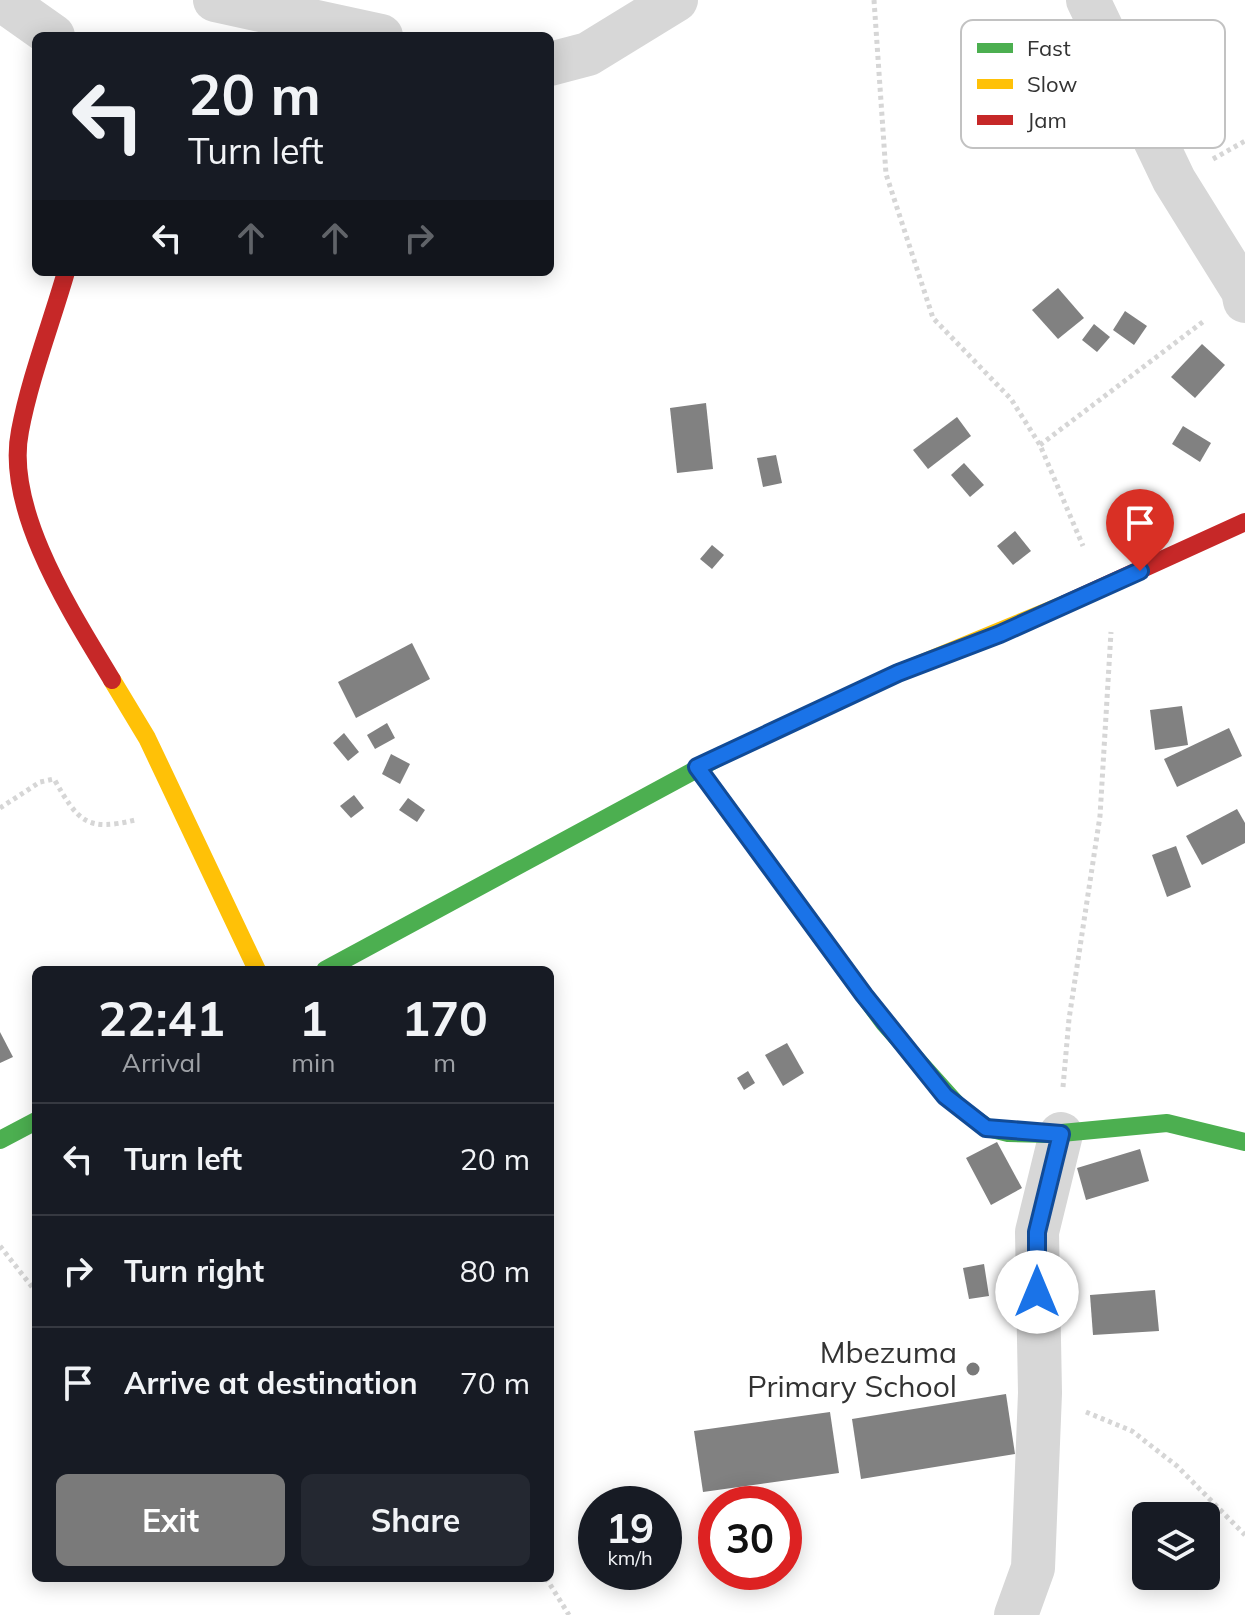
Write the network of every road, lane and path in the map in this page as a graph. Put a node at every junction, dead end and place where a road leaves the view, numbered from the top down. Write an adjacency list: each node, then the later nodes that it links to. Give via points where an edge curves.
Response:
1 (2, 0): 7 (street)
2 (215, 0): 8 (street)
3 (676, 0): 9 (street, via 588,54)
4 (874, 0): 13 (path, via 886,174 933,318 1011,399)
5 (1088, 0): 6 (street)
6 (1098, 20)
7 (47, 32)
8 (363, 32)
9 (554, 63)
10 (1159, 148): 12 (street)
11 (65, 276): 18 (street, via 19,434 21,492 73,614 147,738)
12 (1244, 296): 13 (path)
13 (1040, 445): 15 (path)
14 (1245, 522): 15 (street)
15 (1108, 586): 16 (street, via 898,673); 22 (path, via 1100,816 1069,1019)
16 (697, 767): 20 (street); 22 (street, via 945,1096 986,1128)
17 (0, 808): 18 (path, via 54,779 69,804 95,826)
18 (180, 810): 19 (street)
19 (255, 966)
20 (332, 966)
21 (32, 1123): 23 (street)
22 (1061, 1134): 24 (street, via 1180,1124); 27 (street, via 1037,1232)
23 (0, 1140)
24 (1245, 1142)
25 (0, 1246): 26 (path)
26 (32, 1287)
27 (1040, 1393): 28 (path, via 1132,1431 1177,1466); 31 (street, via 1033,1568)
28 (1245, 1535)
29 (548, 1582): 30 (path)
30 (569, 1615)
31 (1016, 1615)

